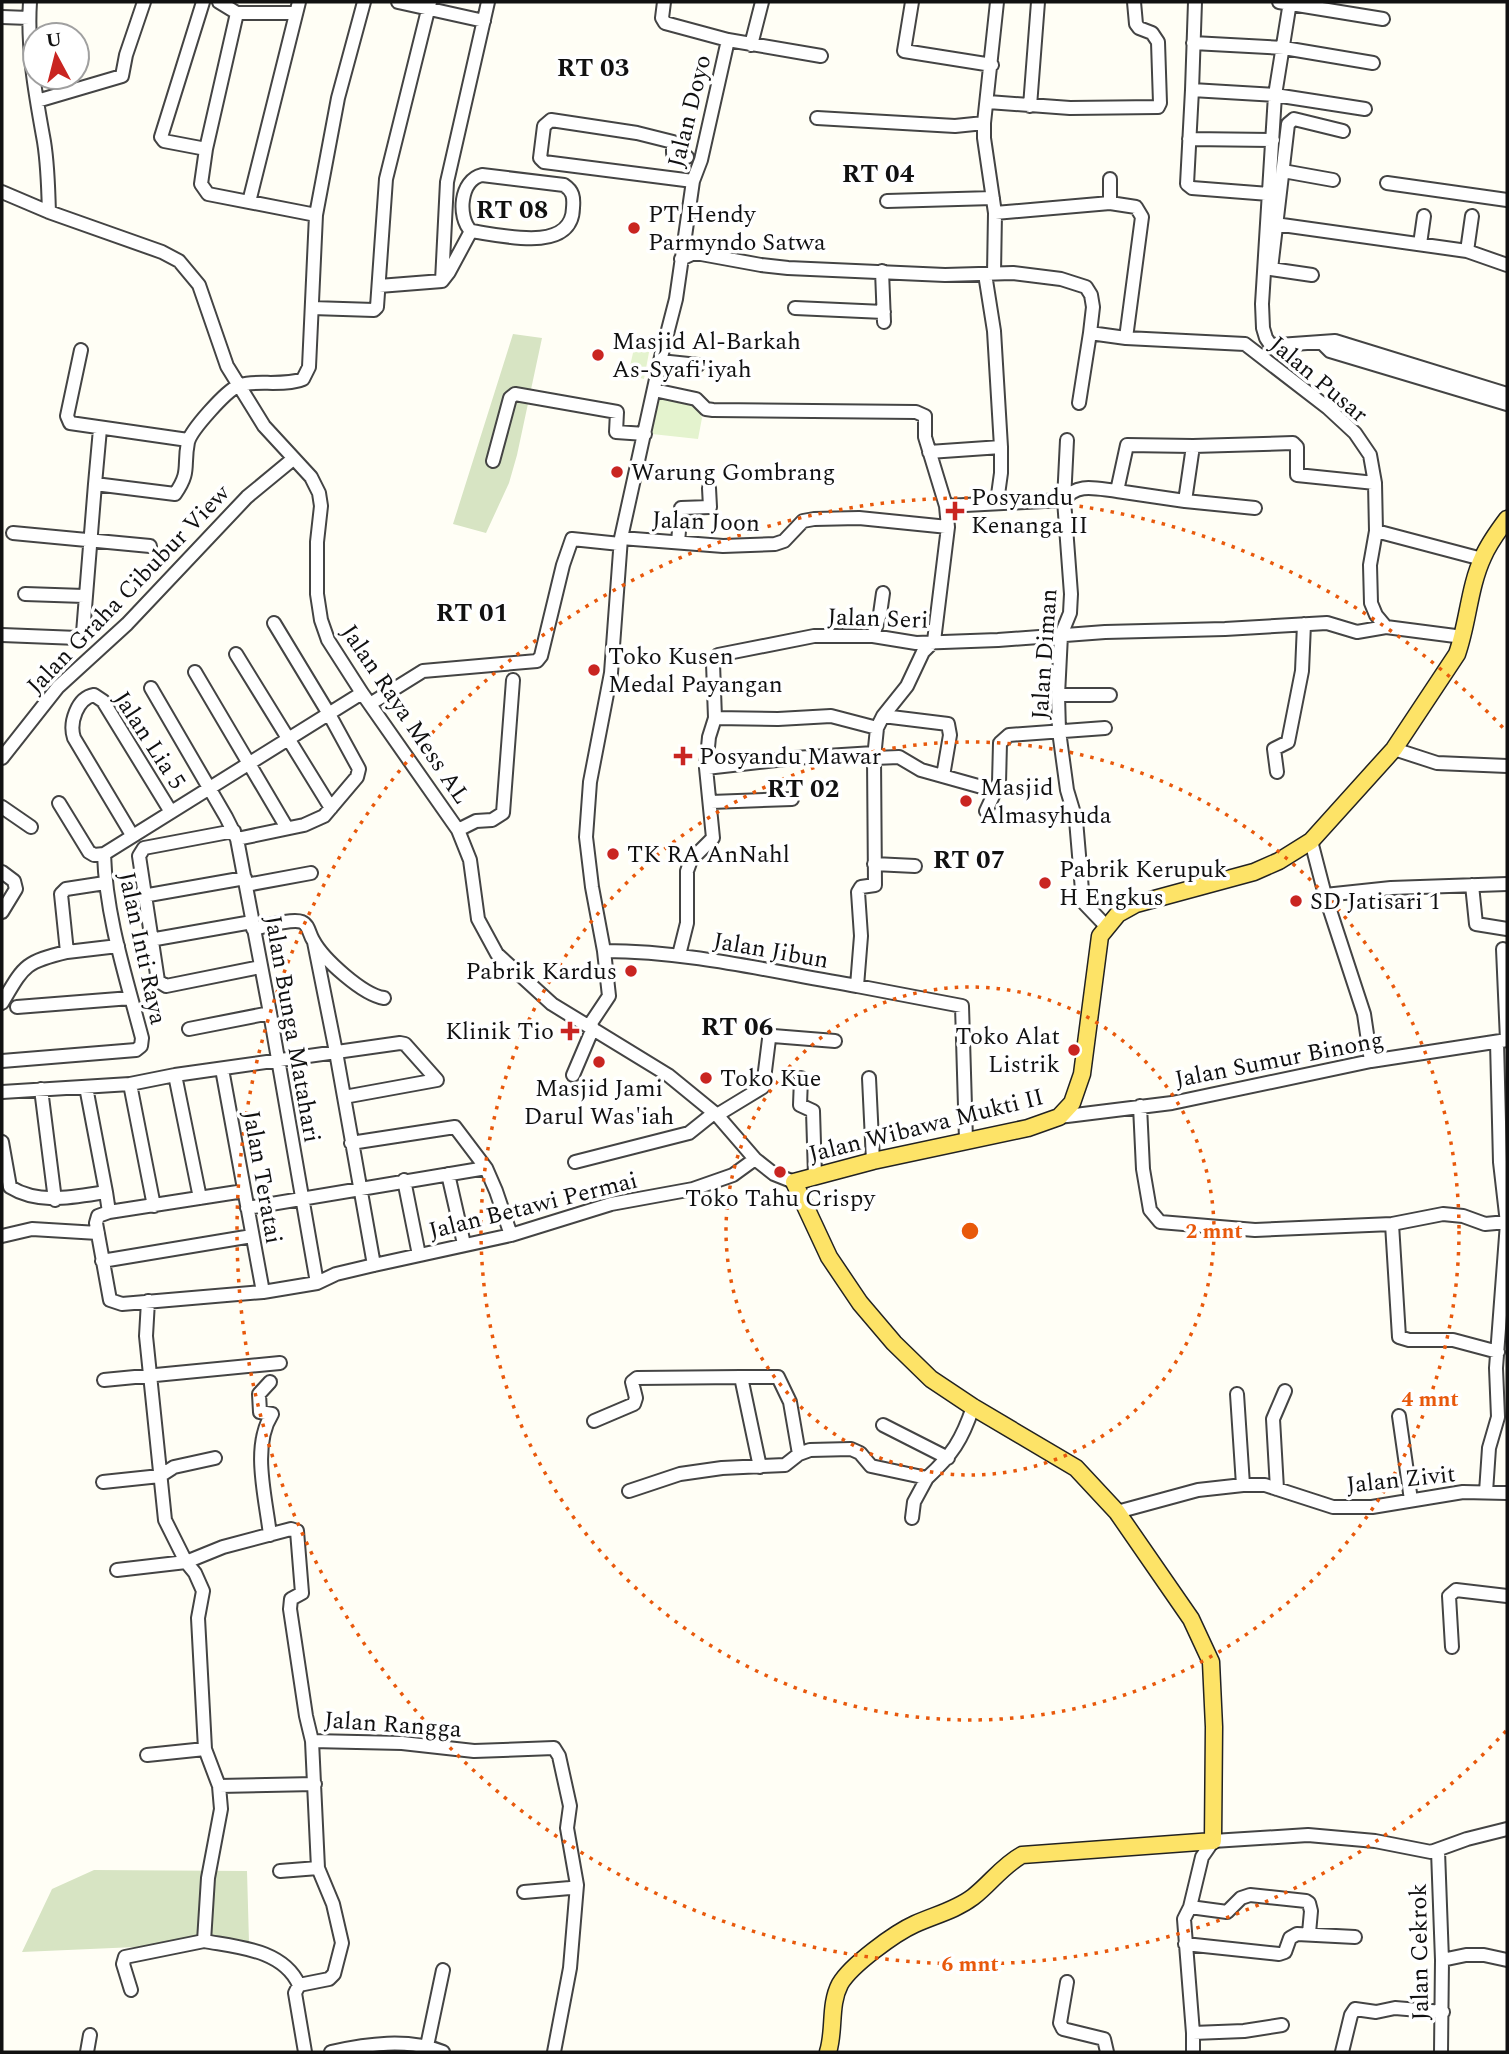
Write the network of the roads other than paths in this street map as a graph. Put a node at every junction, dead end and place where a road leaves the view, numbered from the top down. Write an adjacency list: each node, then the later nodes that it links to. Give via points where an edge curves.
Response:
1 (30, 2): 20 (street)
2 (144, 2): 32 (street, via 122,76)
3 (203, 2): 41 (street, via 161,137)
4 (219, 2): 18 (street)
5 (364, 2): 57 (street, via 338,98)
6 (398, 2): 16 (street)
7 (488, 2): 22 (street)
8 (664, 2): 23 (street, via 662,18 666,23)
9 (762, 2): 25 (street)
10 (912, 2): 29 (street, via 904,51)
11 (997, 2): 29 (street)
12 (1038, 2): 34 (street)
13 (1134, 2): 34 (street, via 1136,24 1158,42 1159,105)
14 (1195, 2): 24 (street)
15 (1286, 2): 21 (street); 26 (street)
16 (429, 5): 22 (street); 70 (street, via 386,178)
17 (297, 7): 18 (street); 53 (street)
18 (237, 13): 41 (street)
19 (2, 17): 20 (street)
20 (29, 18): 32 (street)
21 (1383, 19)
22 (484, 21): 69 (street, via 449,174)
23 (728, 40): 25 (street, Jalan Doyo); 46 (street, Jalan Doyo)
24 (1193, 43): 26 (street); 30 (street)
25 (751, 45): 27 (street, Jalan Doyo)
26 (1284, 48): 28 (street); 31 (street)
27 (821, 57)
28 (1373, 63)
29 (992, 65): 33 (street)
30 (1192, 90): 31 (street); 39 (street)
31 (1275, 95): 35 (street); 40 (street)
32 (37, 101): 55 (street)
33 (988, 102): 34 (street); 37 (street)
34 (1030, 106)
35 (1365, 109)
36 (817, 118): 37 (street, via 955,126)
37 (985, 123): 50 (street)
38 (1343, 131): 43 (street, via 1294,119 1288,124)
39 (1189, 139): 40 (street); 49 (street, via 1187,184 1192,188)
40 (1273, 140): 49 (street)
41 (206, 149): 53 (street, via 203,190)
42 (687, 157): 46 (street, via 673,153 673,142 551,120 544,126 540,158)
43 (1283, 171): 45 (street); 60 (street)
44 (1110, 179): 54 (street)
45 (1333, 180)
46 (693, 181): 64 (street, Jalan Doyo)
47 (1387, 183): 51 (street)
48 (2, 192): 55 (street, Jalan Raya Mess AL)
49 (1269, 194): 78 (street, via 1261,316 1270,344 1322,342 1330,351 1347,350)
50 (993, 198): 52 (street); 56 (street)
51 (1507, 200)
52 (887, 201)
53 (249, 202): 57 (street)
54 (1111, 203): 56 (street); 74 (street, via 1136,207 1142,217)
55 (48, 212): 79 (street, Jalan Raya Mess AL, via 179,261 199,285 227,366)
56 (995, 213): 67 (street)
57 (316, 215): 71 (street)
58 (1424, 216): 62 (street)
59 (1472, 216): 63 (street)
60 (1275, 224): 62 (street); 68 (street, via 1270,268)
61 (471, 231): 61 (street, via 463,214 466,185 481,175 555,183 570,189 574,197 570,224 550,237); 69 (street)
62 (1420, 244): 63 (street)
63 (1466, 251): 65 (street)
64 (681, 259): 66 (street, via 701,254 761,265); 76 (street, Jalan Doyo)
65 (1507, 265)
66 (883, 271): 67 (street); 72 (street, via 884,317)
67 (989, 274): 73 (street, via 1061,279 1086,287 1093,307); 89 (street)
68 (1312, 275)
69 (442, 281): 70 (street)
70 (379, 286): 71 (street, via 374,310)
71 (312, 308): 79 (street, via 309,367 303,379)
72 (795, 308)
73 (1090, 333): 74 (street, Jalan Pusar); 82 (street)
74 (1126, 338): 93 (street, Jalan Pusar, via 1245,344 1355,433 1370,455)
75 (80, 350): 84 (street, via 67,416 70,423)
76 (660, 361): 77 (street); 80 (street, Jalan Doyo)
77 (698, 365)
78 (1449, 382): 81 (street); 83 (street)
79 (239, 385): 86 (street, via 207,413); 91 (street, Jalan Raya Mess AL, via 264,426)
80 (654, 390): 85 (street, Jalan Doyo); 90 (street, via 696,399 713,410 916,412 925,416)
81 (1507, 394)
82 (1079, 403)
83 (1507, 404)
84 (100, 429): 86 (street); 94 (street)
85 (646, 435): 92 (street, via 616,432 616,412 515,394 510,398); 107 (street, Jalan Doyo)
86 (188, 440): 94 (street, via 186,478 175,494)
87 (1067, 440): 97 (street, Jalan Diman)
88 (1193, 446): 93 (street, via 1293,443 1297,475); 96 (street, via 1127,445); 98 (street)
89 (1001, 447): 90 (street); 99 (street)
90 (929, 452): 100 (street)
91 (293, 459): 128 (street, Jalan Raya Mess AL, via 319,493 317,594 321,620 328,640); 137 (street, Jalan Graha Cibubur View, via 247,497 127,624 58,687)
92 (493, 461)
93 (1375, 483): 104 (street, Jalan Pusar)
94 (95, 484): 106 (street)
95 (709, 488): 108 (street, via 710,507 681,508)
96 (1117, 491): 97 (street, via 1081,487); 98 (street)
97 (1064, 500): 99 (street); 118 (street, Jalan Diman, via 1071,594 1070,613)
98 (1185, 501): 101 (street)
99 (997, 502): 100 (street)
100 (946, 506): 103 (street)
101 (1255, 508)
102 (1507, 519): 110 (main road)
103 (948, 527): 108 (street, Jalan Joon, via 859,518 814,519 803,521 775,544); 121 (street)
104 (1376, 531): 110 (street); 116 (street, Jalan Pusar, via 1370,565 1371,603)
105 (13, 533): 106 (street)
106 (89, 541): 109 (street); 113 (street)
107 (621, 541): 108 (street, Jalan Joon); 128 (street, Jalan Joon, via 572,539 537,661 424,671); 177 (street, Jalan Doyo, via 611,673 590,782 586,837)
108 (678, 542)
109 (150, 546)
110 (1482, 559): 120 (main road)
111 (883, 593): 119 (street)
112 (25, 594): 113 (street)
113 (85, 596): 117 (street, via 83,633 78,638)
114 (274, 623): 129 (street)
115 (1304, 624): 116 (street, Jalan Seri, via 1327,623 1357,632); 118 (street, Jalan Seri); 141 (street, via 1302,671 1288,741 1274,749)
116 (1386, 627): 120 (street)
117 (2, 635)
118 (1061, 635): 121 (street, Jalan Seri); 126 (street, Jalan Diman)
119 (873, 636): 121 (street, Jalan Seri); 130 (street, Jalan Seri, via 814,636 718,655 713,663)
120 (1463, 637): 135 (main road, via 1457,654)
121 (934, 641): 131 (street)
122 (236, 654): 134 (street)
123 (195, 672): 138 (street)
124 (513, 680): 154 (street, via 503,813)
125 (151, 688): 143 (street, Jalan Bunga Matahari)
126 (1058, 695): 127 (street); 133 (street, Jalan Diman)
127 (1110, 695)
128 (366, 698): 129 (street, Jalan Inti Raya); 154 (street, Jalan Raya Mess AL)
129 (329, 715): 134 (street, Jalan Inti Raya); 149 (street, via 359,769)
130 (715, 718): 131 (street, via 831,716); 140 (street, Jalan Seri)
131 (880, 722): 136 (street, Jalan Jibun); 142 (street, via 948,724)
132 (1105, 728): 133 (street)
133 (1059, 731): 144 (street, via 1009,735 1000,743); 171 (street, Jalan Diman, via 1076,820 1083,902)
134 (290, 740): 138 (street, Jalan Inti Raya); 149 (street)
135 (1394, 749): 139 (street, via 1437,763); 157 (main road)
136 (874, 756): 140 (street, via 794,758); 142 (street, via 899,757); 159 (street, Jalan Jibun)
137 (2, 758)
138 (250, 764): 143 (street, Jalan Inti Raya); 153 (street)
139 (1507, 766)
140 (706, 768): 146 (street, Jalan Seri)
141 (1277, 772)
142 (943, 776): 144 (street)
143 (209, 789): 151 (street, Jalan Inti Raya); 156 (street, Jalan Bunga Matahari)
144 (996, 791): 150 (street)
145 (792, 799): 146 (street)
146 (711, 802): 179 (street, Jalan Seri, via 713,838 691,860 687,871 687,923)
147 (59, 803): 158 (street, via 89,852)
148 (2, 807): 152 (street)
149 (331, 808): 153 (street, via 324,816)
150 (986, 811)
151 (172, 812): 155 (street, Jalan Inti Raya); 155 (street, Jalan Lia 5, via 98,696 87,696 76,711 74,738)
152 (31, 827)
153 (287, 828): 156 (street)
154 (458, 830): 187 (street, Jalan Raya Mess AL, via 470,860 478,919 497,954 552,1004)
155 (132, 835): 158 (street, Jalan Inti Raya)
156 (235, 835): 163 (street, Jalan Bunga Matahari); 168 (street, via 142,849 138,856)
157 (1311, 841): 167 (street); 171 (main road, via 1254,873 1136,904)
158 (104, 854): 164 (street, Jalan Inti Raya)
159 (874, 864): 160 (street); 181 (street, Jalan Jibun, via 875,885 858,892)
160 (915, 866)
161 (2, 872): 169 (street, via 14,881 16,889)
162 (311, 873): 163 (street)
163 (246, 881): 168 (street); 170 (street, Jalan Bunga Matahari)
164 (105, 883): 175 (street, Jalan Inti Raya); 178 (street, via 61,894)
165 (1507, 884): 166 (street)
166 (1472, 885): 167 (street); 172 (street, via 1476,924)
167 (1325, 895): 194 (street, via 1364,1014)
168 (143, 896): 173 (street)
169 (2, 912)
170 (253, 926): 173 (street); 174 (street, via 297,921 307,926); 180 (street, Jalan Bunga Matahari)
171 (1107, 926): 207 (main road, Jalan Wibawa Mukti II, via 1100,936 1082,1074 1072,1103)
172 (1507, 929)
173 (150, 940): 180 (street, via 158,981 163,985)
174 (314, 942): 183 (street, via 355,985); 191 (street)
175 (118, 946): 178 (street); 182 (street, Jalan Inti Raya)
176 (1503, 949): 190 (street)
177 (604, 951): 179 (street); 187 (street, Jalan Doyo, via 609,996)
178 (67, 952): 184 (street, via 35,960 19,974)
179 (679, 955): 181 (street, Jalan Jibun)
180 (260, 967): 186 (street, Jalan Bunga Matahari)
181 (857, 986): 208 (street, Jalan Jibun, via 962,1006)
182 (131, 998): 185 (street); 192 (street, Jalan Inti Raya, via 142,1038 138,1048)
183 (384, 998)
184 (2, 1003)
185 (17, 1007)
186 (270, 1013): 188 (street); 193 (street, Jalan Bunga Matahari)
187 (591, 1027): 196 (street, Jalan Doyo); 206 (street, Jalan Raya Mess AL, via 668,1075)
188 (189, 1029)
189 (835, 1041): 206 (street, via 773,1035 763,1087)
190 (1504, 1041): 194 (street, Jalan Sumur Binong); 228 (street, via 1500,1162)
191 (336, 1052): 193 (street); 204 (street); 204 (street, via 405,1044 437,1080)
192 (2, 1061)
193 (278, 1061): 195 (street); 223 (street, Jalan Bunga Matahari)
194 (1371, 1061): 205 (street, Jalan Sumur Binong)
195 (222, 1069): 197 (street); 220 (street, Jalan Teratai)
196 (573, 1074)
197 (175, 1075): 200 (street); 222 (street)
198 (801, 1077): 216 (street, via 800,1105 813,1111)
199 (869, 1078): 212 (street)
200 (130, 1084): 201 (street); 225 (street)
201 (86, 1087): 202 (street); 221 (street)
202 (41, 1089): 203 (street); 224 (street)
203 (2, 1092)
204 (344, 1097): 210 (street)
205 (1140, 1106): 207 (street, Jalan Sumur Binong); 229 (street, via 1150,1210 1160,1222 1255,1230)
206 (716, 1114): 211 (street, Jalan Raya Mess AL); 213 (street, via 689,1133)
207 (1059, 1117): 208 (main road, Jalan Wibawa Mukti II, via 1043,1125)
208 (966, 1140): 212 (main road, Jalan Wibawa Mukti II)
209 (2, 1142): 224 (street, via 10,1187 20,1194)
210 (351, 1143): 214 (street, via 455,1127); 219 (street)
211 (755, 1159): 218 (street, Jalan Raya Mess AL); 231 (street, Jalan Betawi Permai, via 733,1175 693,1189 611,1204)
212 (873, 1161): 216 (main road, Jalan Wibawa Mukti II)
213 (575, 1162)
214 (486, 1168): 215 (street); 231 (street)
215 (448, 1174): 217 (street); 234 (street)
216 (815, 1176): 218 (main road, Jalan Wibawa Mukti II)
217 (404, 1180): 219 (street); 235 (street)
218 (794, 1182): 249 (main road, via 829,1257 860,1303 931,1379)
219 (359, 1188): 223 (street); 237 (street)
220 (244, 1191): 222 (street); 226 (street, Jalan Teratai)
221 (106, 1192): 224 (street); 227 (street)
222 (200, 1198): 225 (street)
223 (303, 1199): 226 (street); 238 (street, Jalan Bunga Matahari)
224 (55, 1200)
225 (154, 1206): 227 (street)
226 (247, 1208): 233 (street, Jalan Teratai)
227 (109, 1212): 230 (street, via 96,1219)
228 (1507, 1222): 229 (street, via 1485,1224 1443,1214); 241 (street)
229 (1392, 1224): 241 (street, via 1399,1337 1453,1340)
230 (98, 1233): 232 (street, via 32,1229); 236 (street)
231 (511, 1235): 234 (street, Jalan Betawi Permai)
232 (2, 1236)
233 (252, 1236): 236 (street); 239 (street, Jalan Teratai)
234 (464, 1244): 235 (street, Jalan Betawi Permai)
235 (419, 1255): 237 (street, Jalan Betawi Permai)
236 (102, 1261): 240 (street, Jalan Betawi Permai, via 108,1297 115,1303)
237 (374, 1265): 238 (street, Jalan Betawi Permai)
238 (317, 1283): 239 (street, Jalan Betawi Permai)
239 (263, 1292): 240 (street, Jalan Betawi Permai)
240 (148, 1301): 243 (street)
241 (1501, 1355): 263 (street, via 1496,1368 1498,1418 1489,1448)
242 (280, 1363): 243 (street)
243 (151, 1377): 245 (street); 257 (street)
244 (741, 1377): 251 (street, via 637,1378 632,1382 634,1404); 253 (street, via 778,1377 789,1402); 256 (street)
245 (104, 1380)
246 (270, 1382): 268 (street, via 259,1394 260,1412 271,1414 264,1426 262,1463)
247 (1285, 1391): 261 (street, via 1273,1419)
248 (1237, 1394): 260 (street)
249 (973, 1407): 255 (street, via 963,1437); 266 (main road, via 1076,1468)
250 (1399, 1416): 265 (street)
251 (594, 1421)
252 (883, 1425): 255 (street)
253 (799, 1454): 256 (street, via 785,1465); 258 (street, via 851,1449 872,1466)
254 (215, 1458): 257 (street, via 174,1467)
255 (948, 1458): 258 (street)
256 (760, 1467): 262 (street, via 680,1474)
257 (160, 1476): 259 (street); 269 (street, via 165,1520)
258 (927, 1478): 267 (street, via 914,1502)
259 (103, 1482)
260 (1242, 1485): 261 (street, Jalan Zivit); 266 (street, Jalan Zivit, via 1198,1490)
261 (1277, 1489): 265 (street, Jalan Zivit, via 1333,1507)
262 (629, 1491)
263 (1486, 1492): 264 (street, Jalan Zivit); 265 (street, Jalan Zivit)
264 (1507, 1493)
265 (1411, 1500)
266 (1117, 1512): 279 (main road, via 1191,1619 1211,1662)
267 (912, 1518)
268 (270, 1535): 269 (street, Jalan Rangga); 273 (street, Jalan Rangga, via 297,1531 302,1593 290,1599 290,1609)
269 (186, 1562): 270 (street, Jalan Rangga); 274 (street, via 203,1591 198,1618)
270 (117, 1570)
271 (1507, 1596): 272 (street, via 1456,1590 1449,1596)
272 (1452, 1647)
273 (312, 1741): 276 (street); 283 (street, Jalan Rangga, via 402,1743 474,1751 554,1748 570,1806 567,1828)
274 (205, 1749): 275 (street); 277 (street)
275 (147, 1755)
276 (315, 1784): 277 (street); 281 (street)
277 (219, 1786): 288 (street, via 221,1809 208,1878)
278 (1507, 1829): 280 (street)
279 (1213, 1842): 280 (street, via 1308,1835); 285 (street, via 1202,1857); 306 (main road, via 1022,1855 1006,1864 974,1896 913,1925 864,1958 842,1980 835,1995)
280 (1438, 1851): 290 (street, Jalan Cekrok)
281 (318, 1868): 282 (street); 294 (street, via 342,1942 329,1979)
282 (280, 1871)
283 (577, 1885): 284 (street); 305 (street, Jalan Rangga, via 570,1968)
284 (524, 1892)
285 (1190, 1907): 286 (street, via 1227,1912 1250,1895 1306,1901 1311,1911); 289 (street, via 1184,1919)
286 (1309, 1933): 287 (street); 289 (street, via 1293,1936 1285,1952 1279,1954)
287 (1355, 1937)
288 (204, 1941): 294 (street, via 258,1951 285,1966); 295 (street, via 125,1957 122,1964)
289 (1185, 1944): 298 (street)
290 (1442, 1960): 291 (street, via 1466,1955); 296 (street, Jalan Cekrok)
291 (1507, 1960)
292 (443, 1970): 300 (street)
293 (1067, 1982): 307 (street, via 1063,2029 1104,2039)
294 (299, 1985): 302 (street, via 295,1993)
295 (131, 1990)
296 (1443, 2012): 309 (street, via 1355,2009); 310 (street, Jalan Cekrok)
297 (1282, 2025): 298 (street)
298 (1194, 2033): 308 (street)
299 (90, 2035): 301 (street)
300 (427, 2046): 303 (street, via 368,2044); 304 (street)
301 (88, 2052)
302 (305, 2052)
303 (331, 2052)
304 (443, 2052)
305 (554, 2052)
306 (828, 2052)
307 (1107, 2052)
308 (1193, 2052)
309 (1342, 2052)
310 (1441, 2052)

